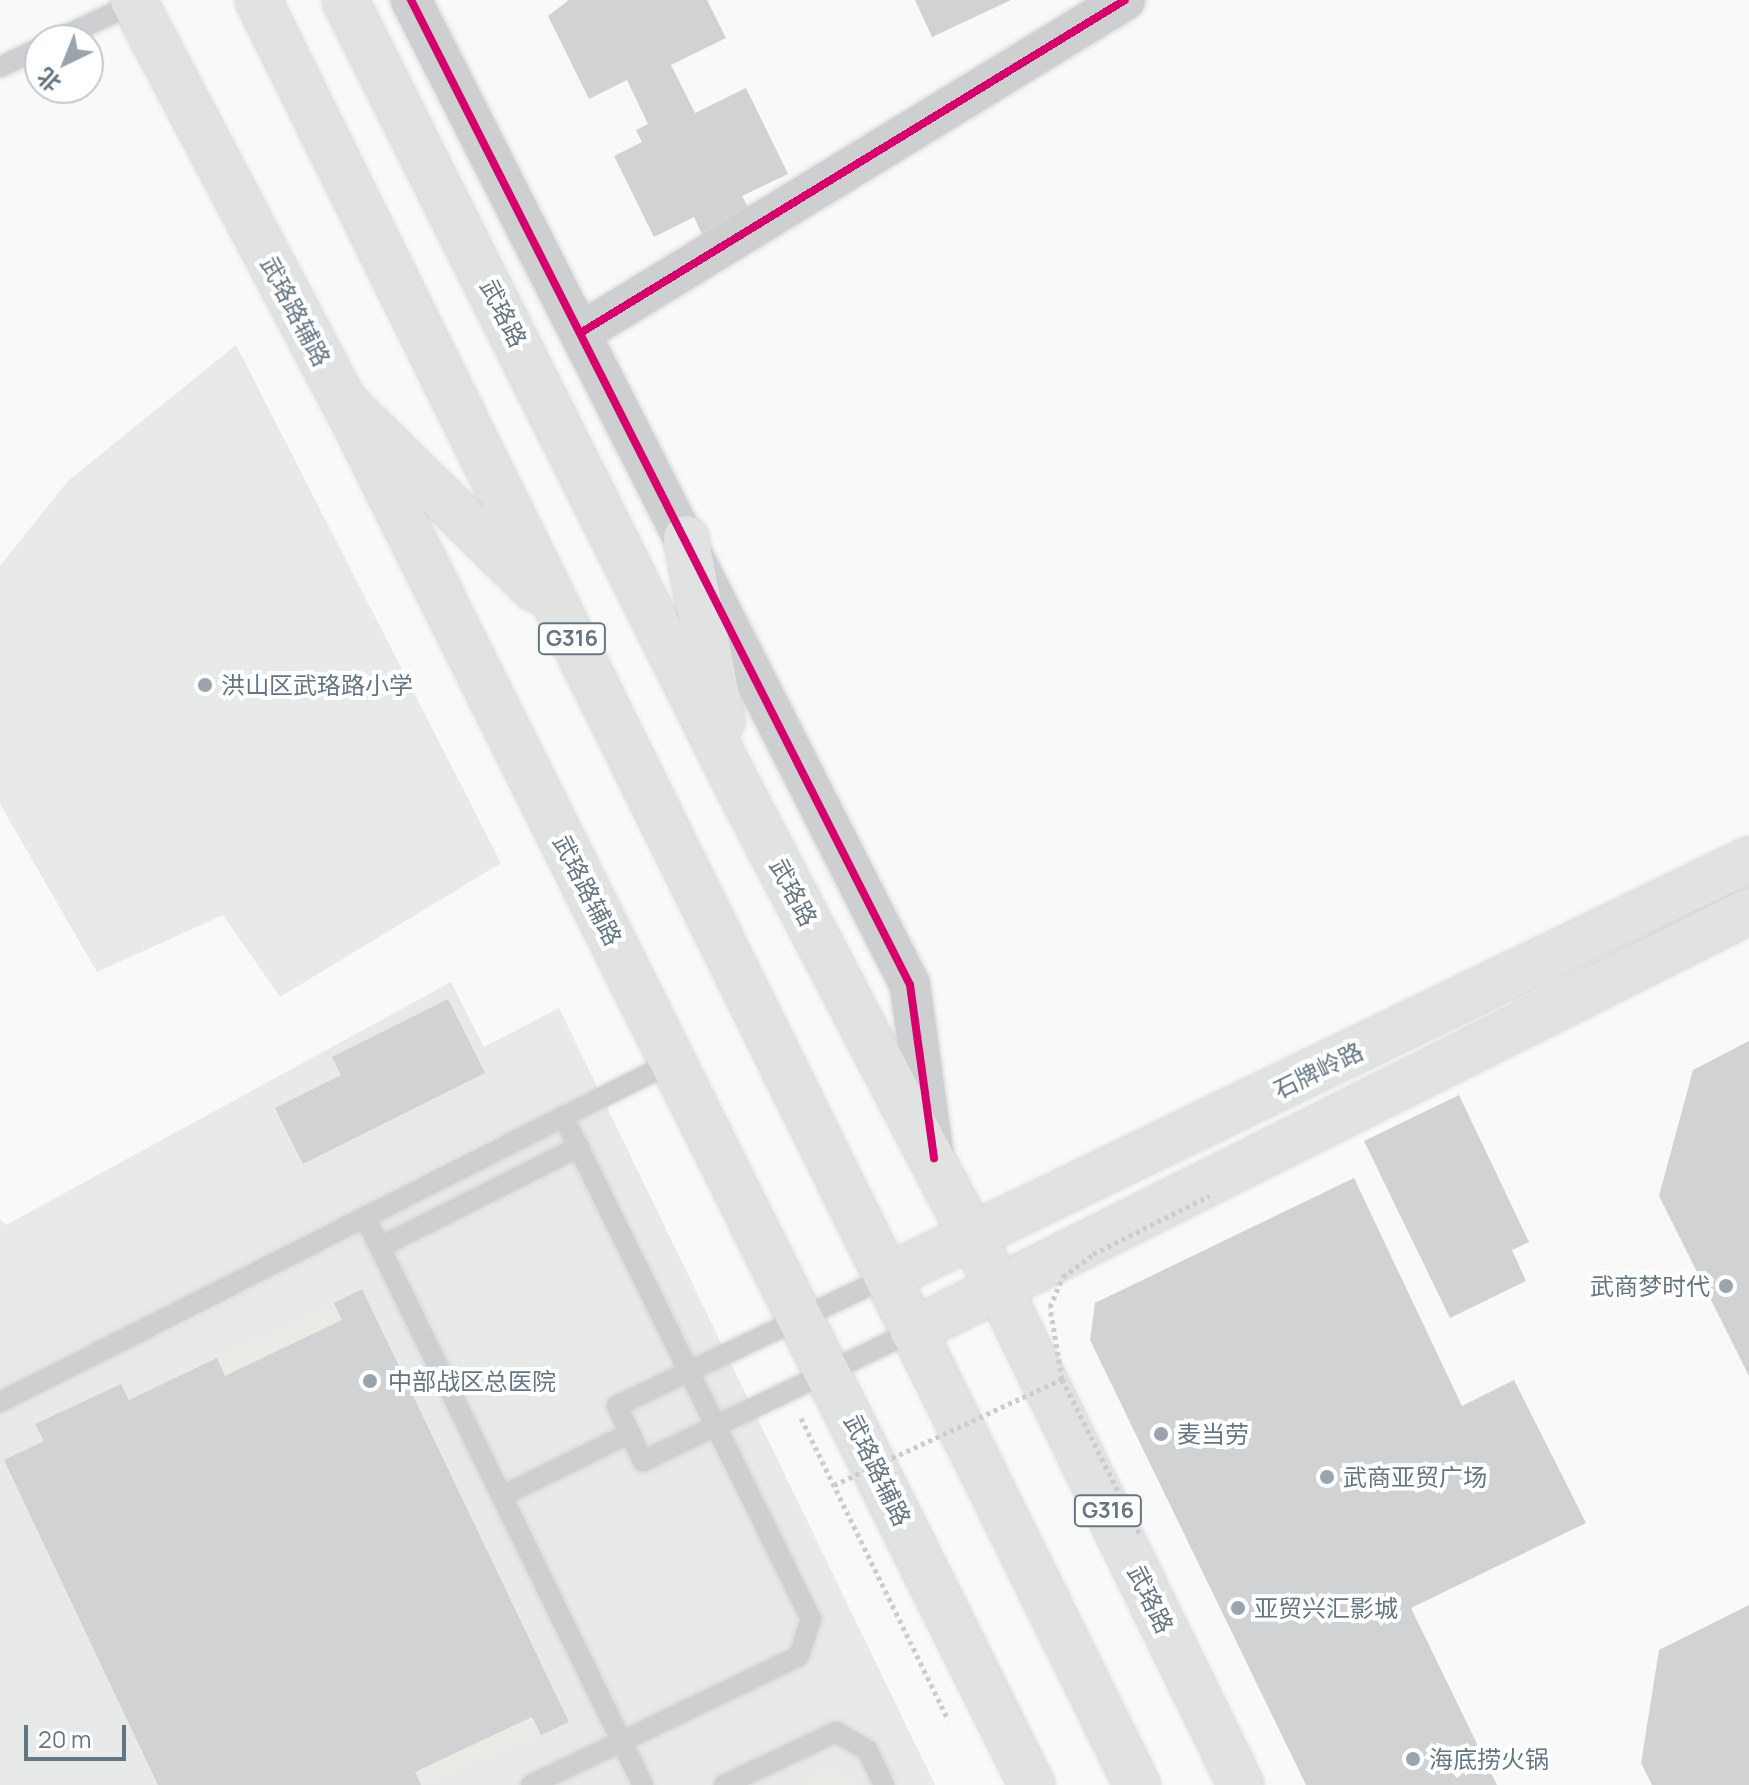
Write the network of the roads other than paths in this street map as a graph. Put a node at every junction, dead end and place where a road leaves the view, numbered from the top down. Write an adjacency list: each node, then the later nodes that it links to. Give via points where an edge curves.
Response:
1 (258, 0): 12 (main road, G316)
2 (345, 0): 13 (main road, 武珞路 / G316)
3 (411, 0): 9 (street)
4 (1125, 0): 9 (street)
5 (134, 1): 6 (lane); 10 (main road, 武珞路辅路)
6 (88, 24)
7 (24, 56): 8 (lane)
8 (0, 67)
9 (582, 332): 11 (street)
10 (345, 403): 12 (main road); 16 (main road, 武珞路辅路)
11 (686, 538): 13 (main road); 19 (street, via 910,985)
12 (559, 612): 23 (main road, G316)
13 (734, 779): 19 (main road, 武珞路 / G316)
14 (1749, 860): 21 (main road, 石牌岭路)
15 (1749, 911): 24 (main road, 石牌岭路)
16 (674, 1061): 17 (lane); 25 (main road, 武珞路辅路)
17 (563, 1116): 18 (lane); 20 (lane)
18 (579, 1147): 22 (lane); 27 (lane)
19 (934, 1158): 21 (main road, 武珞路 / G316)
20 (365, 1217): 22 (lane); 29 (lane)
21 (974, 1237): 23 (main road, 石牌岭路); 24 (main road, 武珞路 / G316)
22 (380, 1247): 32 (lane)
23 (887, 1277): 25 (lane); 26 (main road, G316)
24 (998, 1286): 26 (main road, 石牌岭路); 40 (main road, 武珞路 / G316)
25 (803, 1318): 27 (lane); 28 (main road, 武珞路辅路)
26 (913, 1331): 28 (lane); 39 (main road, G316)
27 (691, 1371): 30 (lane); 31 (lane, via 617,1406)
28 (829, 1371): 30 (lane); 38 (main road, 武珞路辅路)
29 (0, 1402)
30 (717, 1425): 31 (lane, via 643,1461); 33 (lane, via 811,1619 799,1656)
31 (630, 1433): 32 (lane)
32 (502, 1496): 33 (lane)
33 (622, 1739): 34 (lane); 35 (lane)
34 (531, 1785)
35 (643, 1785)
36 (724, 1785): 37 (lane, via 836,1732 867,1750)
37 (884, 1785)
38 (1032, 1785)
39 (1137, 1785)
40 (1241, 1785)

